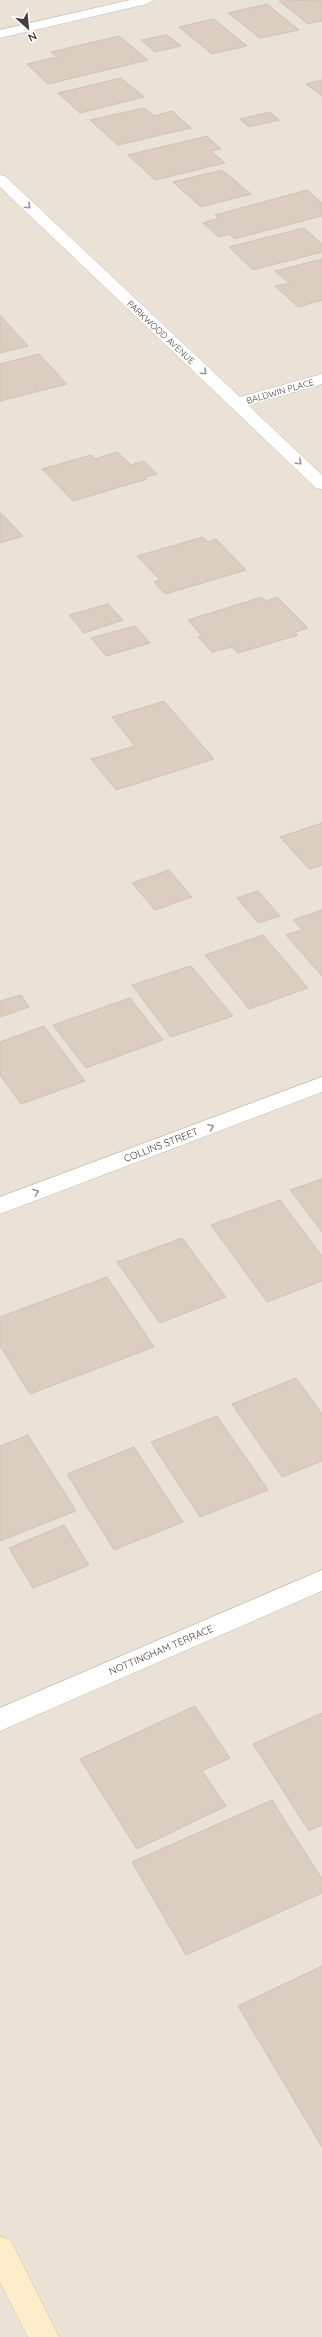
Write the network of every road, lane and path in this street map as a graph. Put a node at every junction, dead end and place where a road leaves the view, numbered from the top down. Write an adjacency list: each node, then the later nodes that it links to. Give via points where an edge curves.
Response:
1 (147, 0): 2 (street)
2 (0, 34)
3 (0, 180): 5 (street, PARKWOOD AVENUE, one-way to 5)
4 (322, 379): 5 (street, BALDWIN PLACE)
5 (237, 403): 6 (street, PARKWOOD AVENUE, one-way to 6)
6 (322, 484)
7 (322, 1084): 8 (street, COLLINS STREET, one-way to 7)
8 (0, 1206)
9 (322, 1580): 10 (street, NOTTINGHAM TERRACE)
10 (0, 1720)
11 (0, 2252): 12 (main road)
12 (44, 2337)

